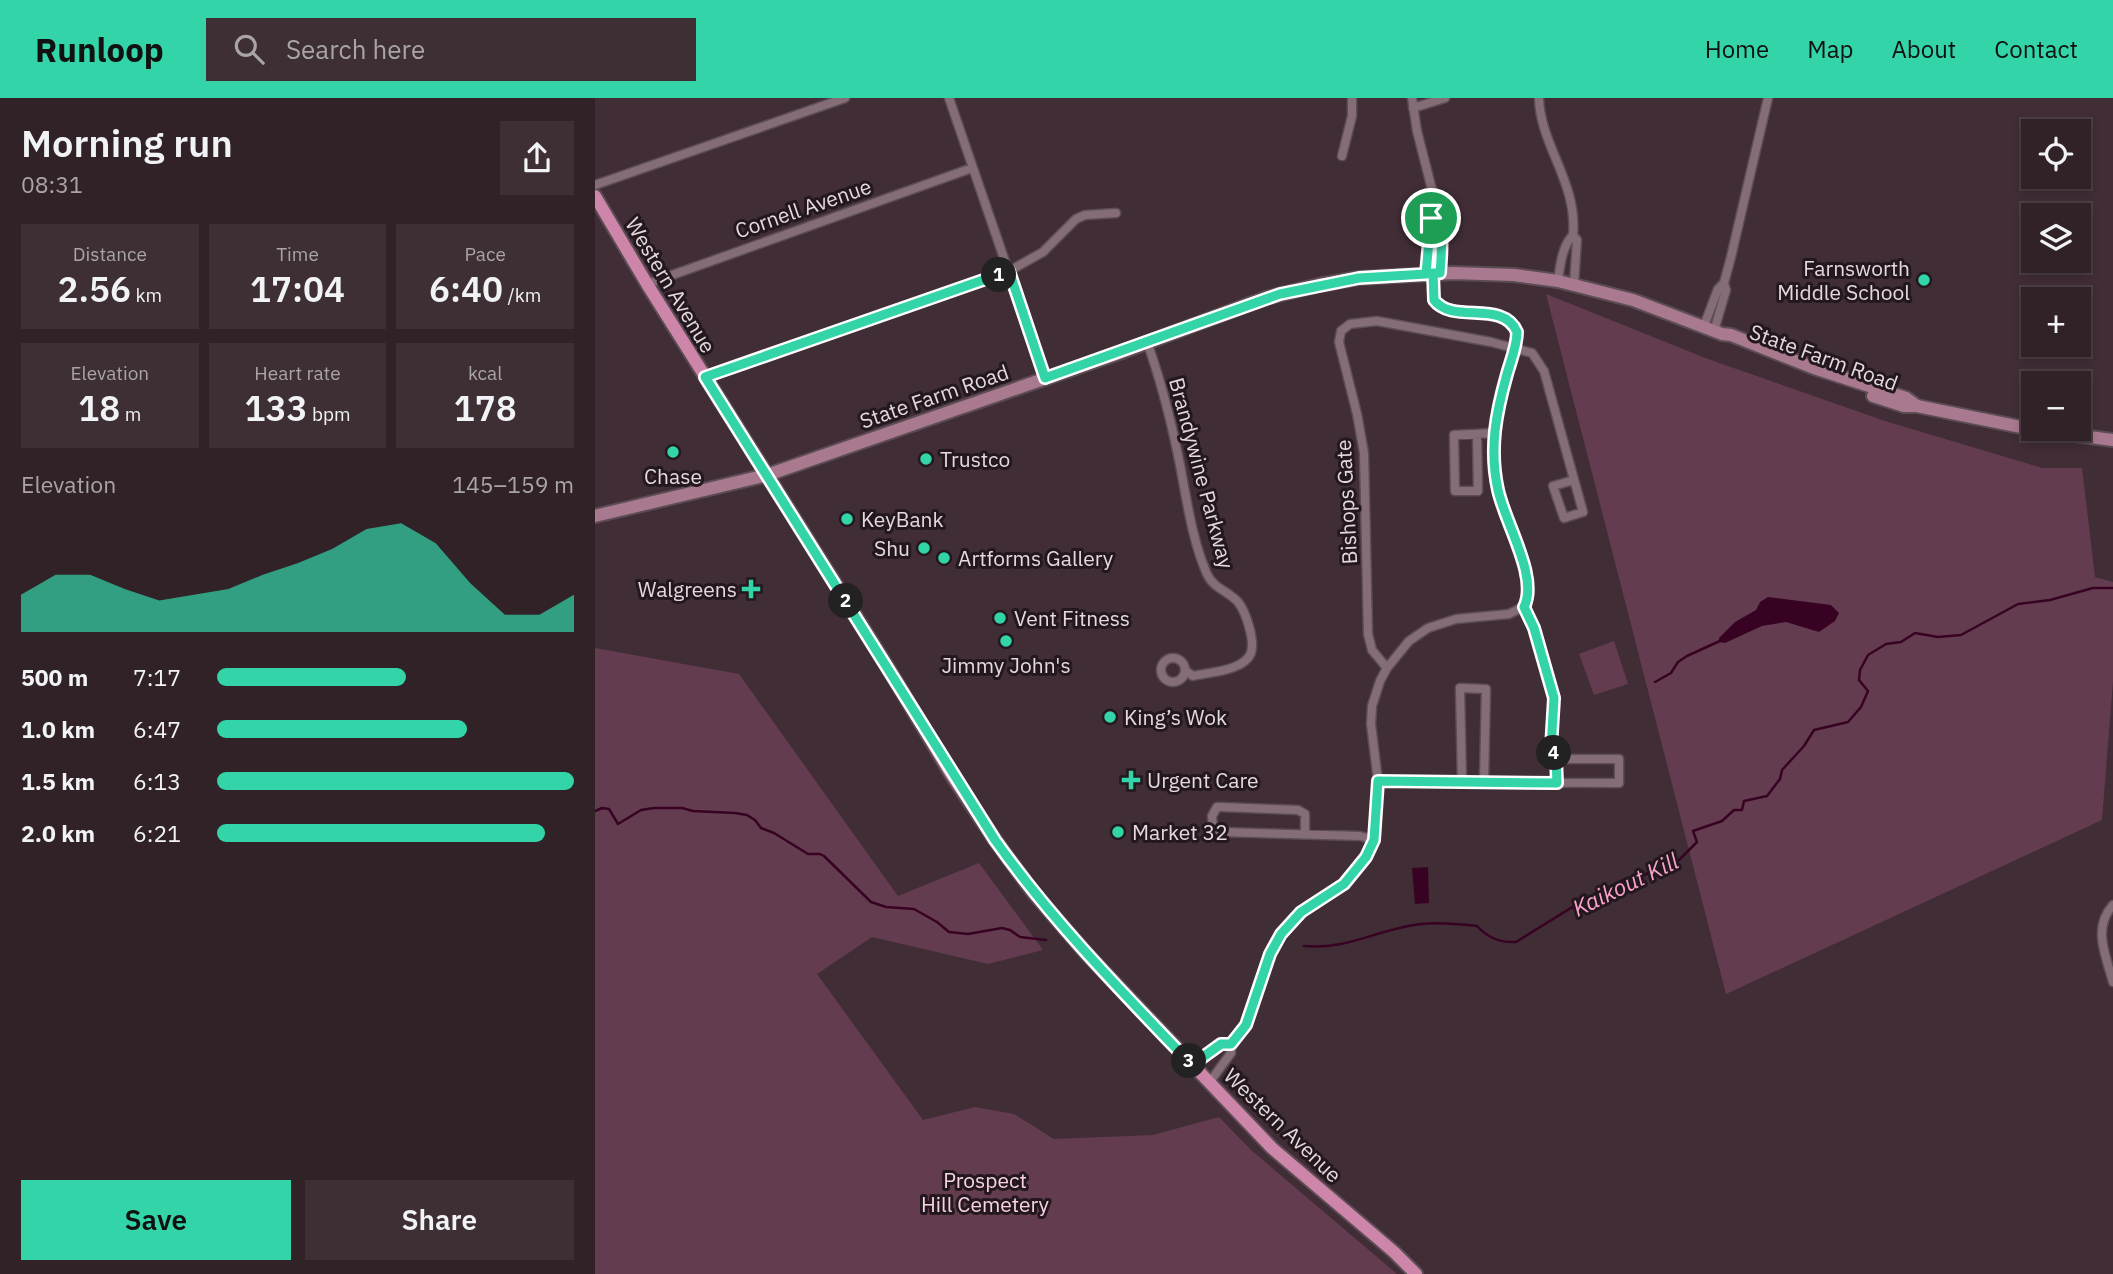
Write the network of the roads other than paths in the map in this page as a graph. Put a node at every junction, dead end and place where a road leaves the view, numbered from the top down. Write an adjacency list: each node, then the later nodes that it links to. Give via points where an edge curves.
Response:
1 (845, 98): 11 (street)
2 (949, 98): 10 (street)
3 (1352, 98): 9 (street)
4 (1412, 98): 8 (street)
5 (1445, 98): 8 (street)
6 (1539, 98): 15 (street, via 1573,209)
7 (1768, 98): 21 (street, via 1724,283 1718,289)
8 (1413, 108): 13 (street)
9 (1342, 156)
10 (972, 168): 16 (street); 19 (street, Cornell Avenue)
11 (595, 186)
12 (595, 196): 19 (main road, Western Avenue)
13 (1436, 205): 17 (street, via 1431,218); 17 (street, via 1442,243)
14 (1116, 213): 16 (street, via 1076,219 1042,252)
15 (1573, 235): 18 (street); 20 (street, via 1577,240)
16 (1009, 271): 24 (street); 25 (street)
17 (1433, 273): 18 (main road, State Farm Road); 22 (main road, State Farm Road, via 1359,278 1280,294); 23 (street, via 1432,293 1437,304 1447,310 1506,319 1517,332)
18 (1558, 281): 20 (main road, State Farm Road)
19 (646, 284): 24 (main road, Western Avenue)
20 (1574, 284): 21 (main road, State Farm Road)
21 (1713, 330): 28 (main road, State Farm Road, via 1730,343 1904,406)
22 (1147, 342): 25 (main road, State Farm Road); 34 (street, Brandywine Parkway, via 1205,569 1215,586 1240,605 1252,644 1250,655 1240,664 1193,676)
23 (1514, 347): 26 (street); 30 (street, via 1532,353 1540,363); 33 (street, Bishops Gate, via 1377,321 1350,324 1341,331 1339,342 1364,453 1368,634 1372,650)
24 (705, 377): 29 (main road, Western Avenue)
25 (1045, 378): 29 (main road, State Farm Road)
26 (1493, 433): 27 (street); 32 (street, via 1499,492 1529,582)
27 (1477, 434): 27 (street, via 1454,435 1455,491 1478,491)
28 (2113, 440)
29 (767, 475): 31 (main road, State Farm Road); 45 (main road, Western Avenue, via 1001,850 1065,930)
30 (1574, 480): 30 (street, via 1583,512 1564,518 1553,486)
31 (595, 516)
32 (1524, 607): 33 (street, via 1509,614 1456,619 1428,628 1409,641); 35 (street, via 1554,698 1551,748)
33 (1387, 668): 36 (street, via 1372,706)
34 (1186, 671)
35 (1556, 759): 39 (street); 39 (street, via 1619,758 1619,783)
36 (1378, 781): 37 (street); 41 (street)
37 (1462, 782): 38 (street); 38 (street, via 1460,688 1486,689)
38 (1484, 782): 39 (street)
39 (1557, 783)
40 (1305, 834): 40 (street, via 1305,814 1298,810 1217,807 1212,816 1213,828 1221,832); 41 (street)
41 (1374, 840): 44 (street, via 1344,884 1301,912 1281,934 1246,1025)
42 (2113, 905): 43 (street, via 2101,933)
43 (2113, 982)
44 (1231, 1044): 45 (street, via 1221,1044); 46 (street, via 1231,1052)
45 (1192, 1065): 46 (main road, Western Avenue)
46 (1209, 1083): 47 (main road, Western Avenue, via 1272,1148)
47 (1416, 1274)

